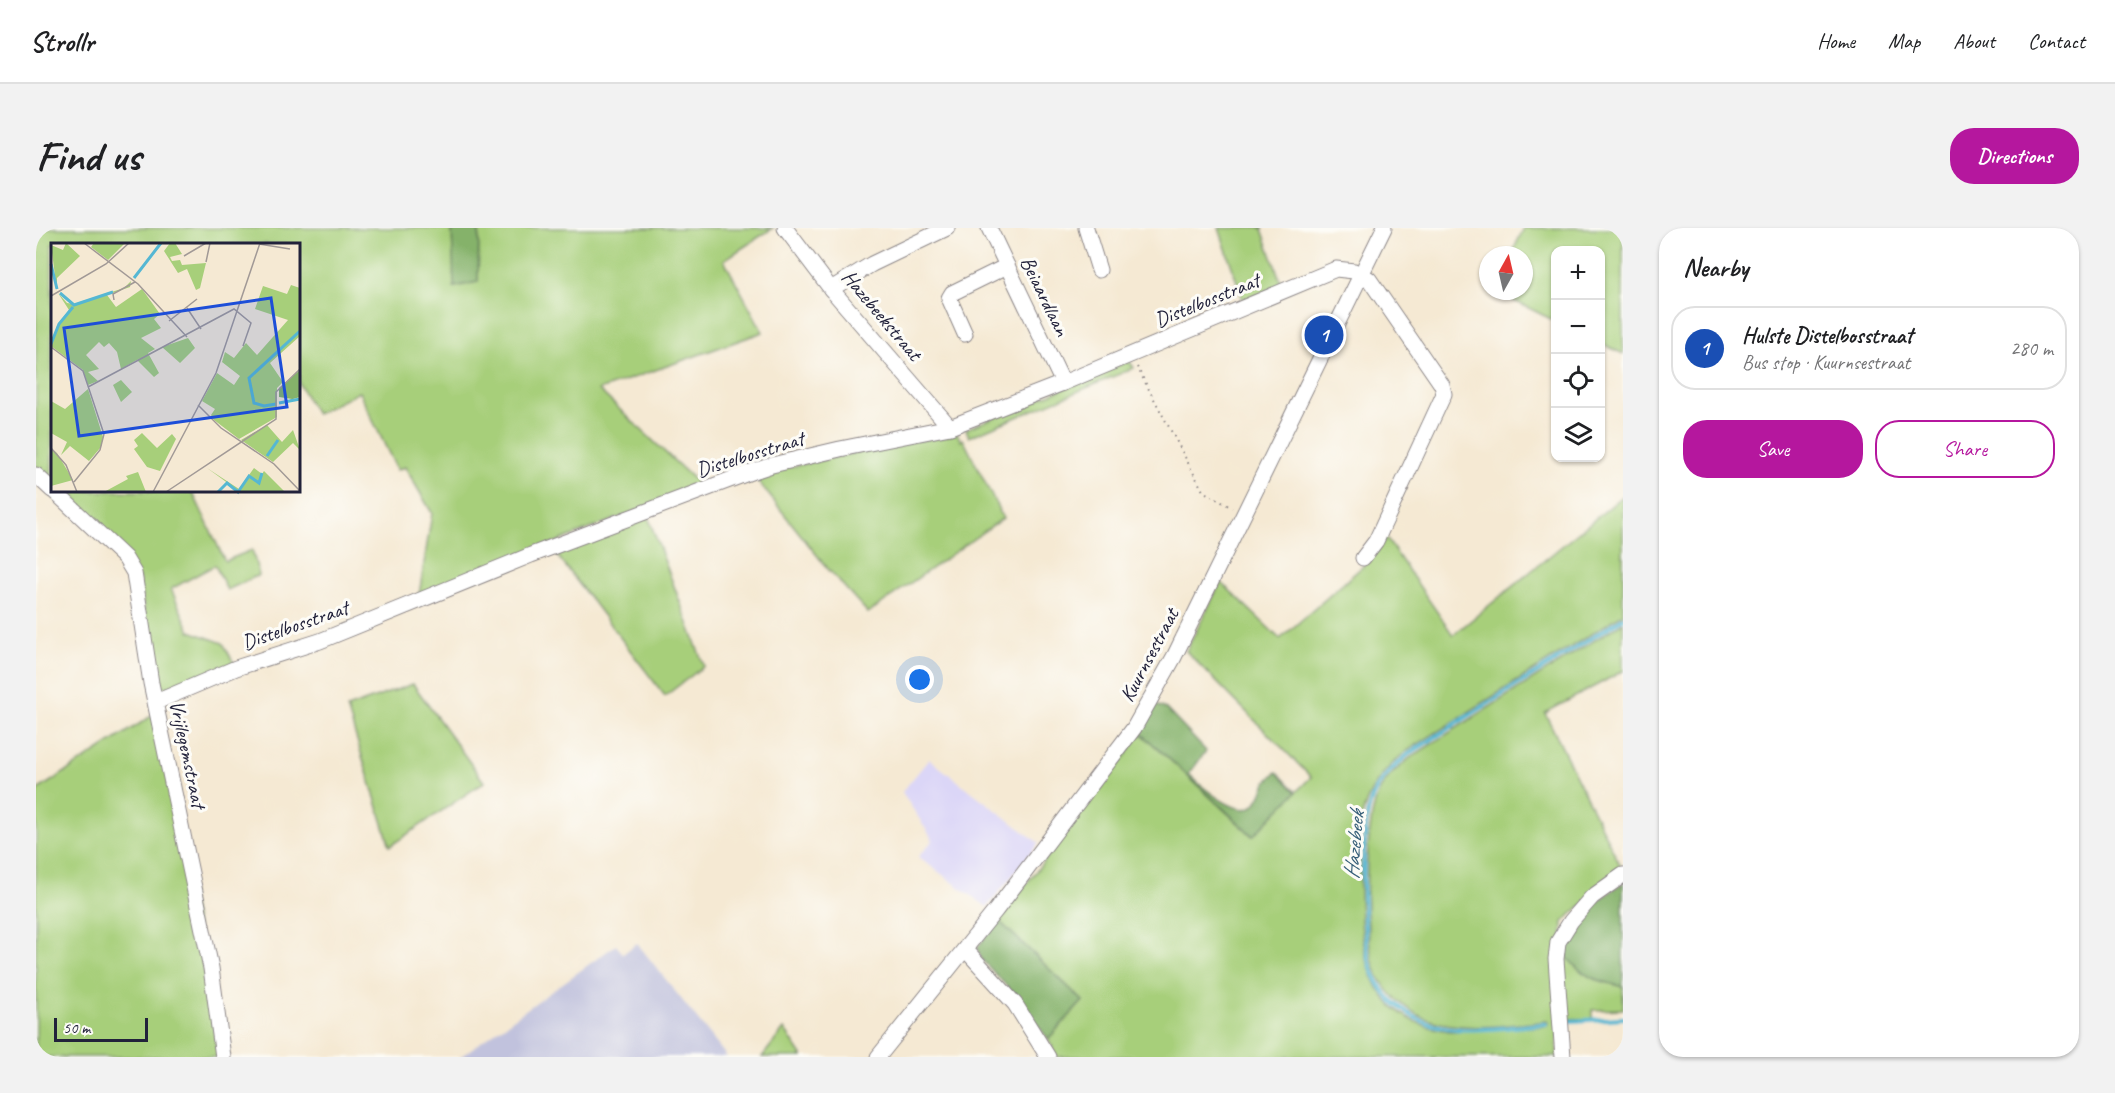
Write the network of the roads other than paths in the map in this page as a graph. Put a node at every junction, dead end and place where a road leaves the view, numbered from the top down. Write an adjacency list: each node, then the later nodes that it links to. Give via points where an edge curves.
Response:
1 (785, 228): 9 (street, Hazebeekstraat)
2 (947, 228): 9 (street)
3 (989, 228): 6 (street, Beiaardlaan)
4 (1086, 228): 7 (street)
5 (1384, 228): 8 (street, Kuurnsestraat)
6 (1007, 266): 10 (street, via 952,293 949,298); 11 (street, Beiaardlaan)
7 (1099, 270)
8 (1361, 274): 11 (street, Distelbosstraat, via 1336,269); 16 (street, via 1369,279 1442,385 1444,394 1377,541); 19 (street, Kuurnsestraat, via 1174,657 1134,728)
9 (831, 289): 12 (street, Hazebeekstraat)
10 (965, 334)
11 (1063, 382): 12 (street, Distelbosstraat)
12 (950, 427): 17 (street, Distelbosstraat, via 748,473)
13 (36, 475): 14 (street, Vrijlegemstraat)
14 (51, 488)
15 (55, 492): 17 (street, Vrijlegemstraat, via 125,558 134,573)
16 (1363, 558)
17 (156, 702): 20 (street, Vrijlegemstraat, via 211,968)
18 (1623, 875): 23 (street, via 1592,897 1570,921 1558,942)
19 (965, 949): 21 (street, Kuurnsestraat); 22 (street, via 1015,1004)
20 (223, 1057)
21 (878, 1057)
22 (1048, 1057)
23 (1563, 1057)

